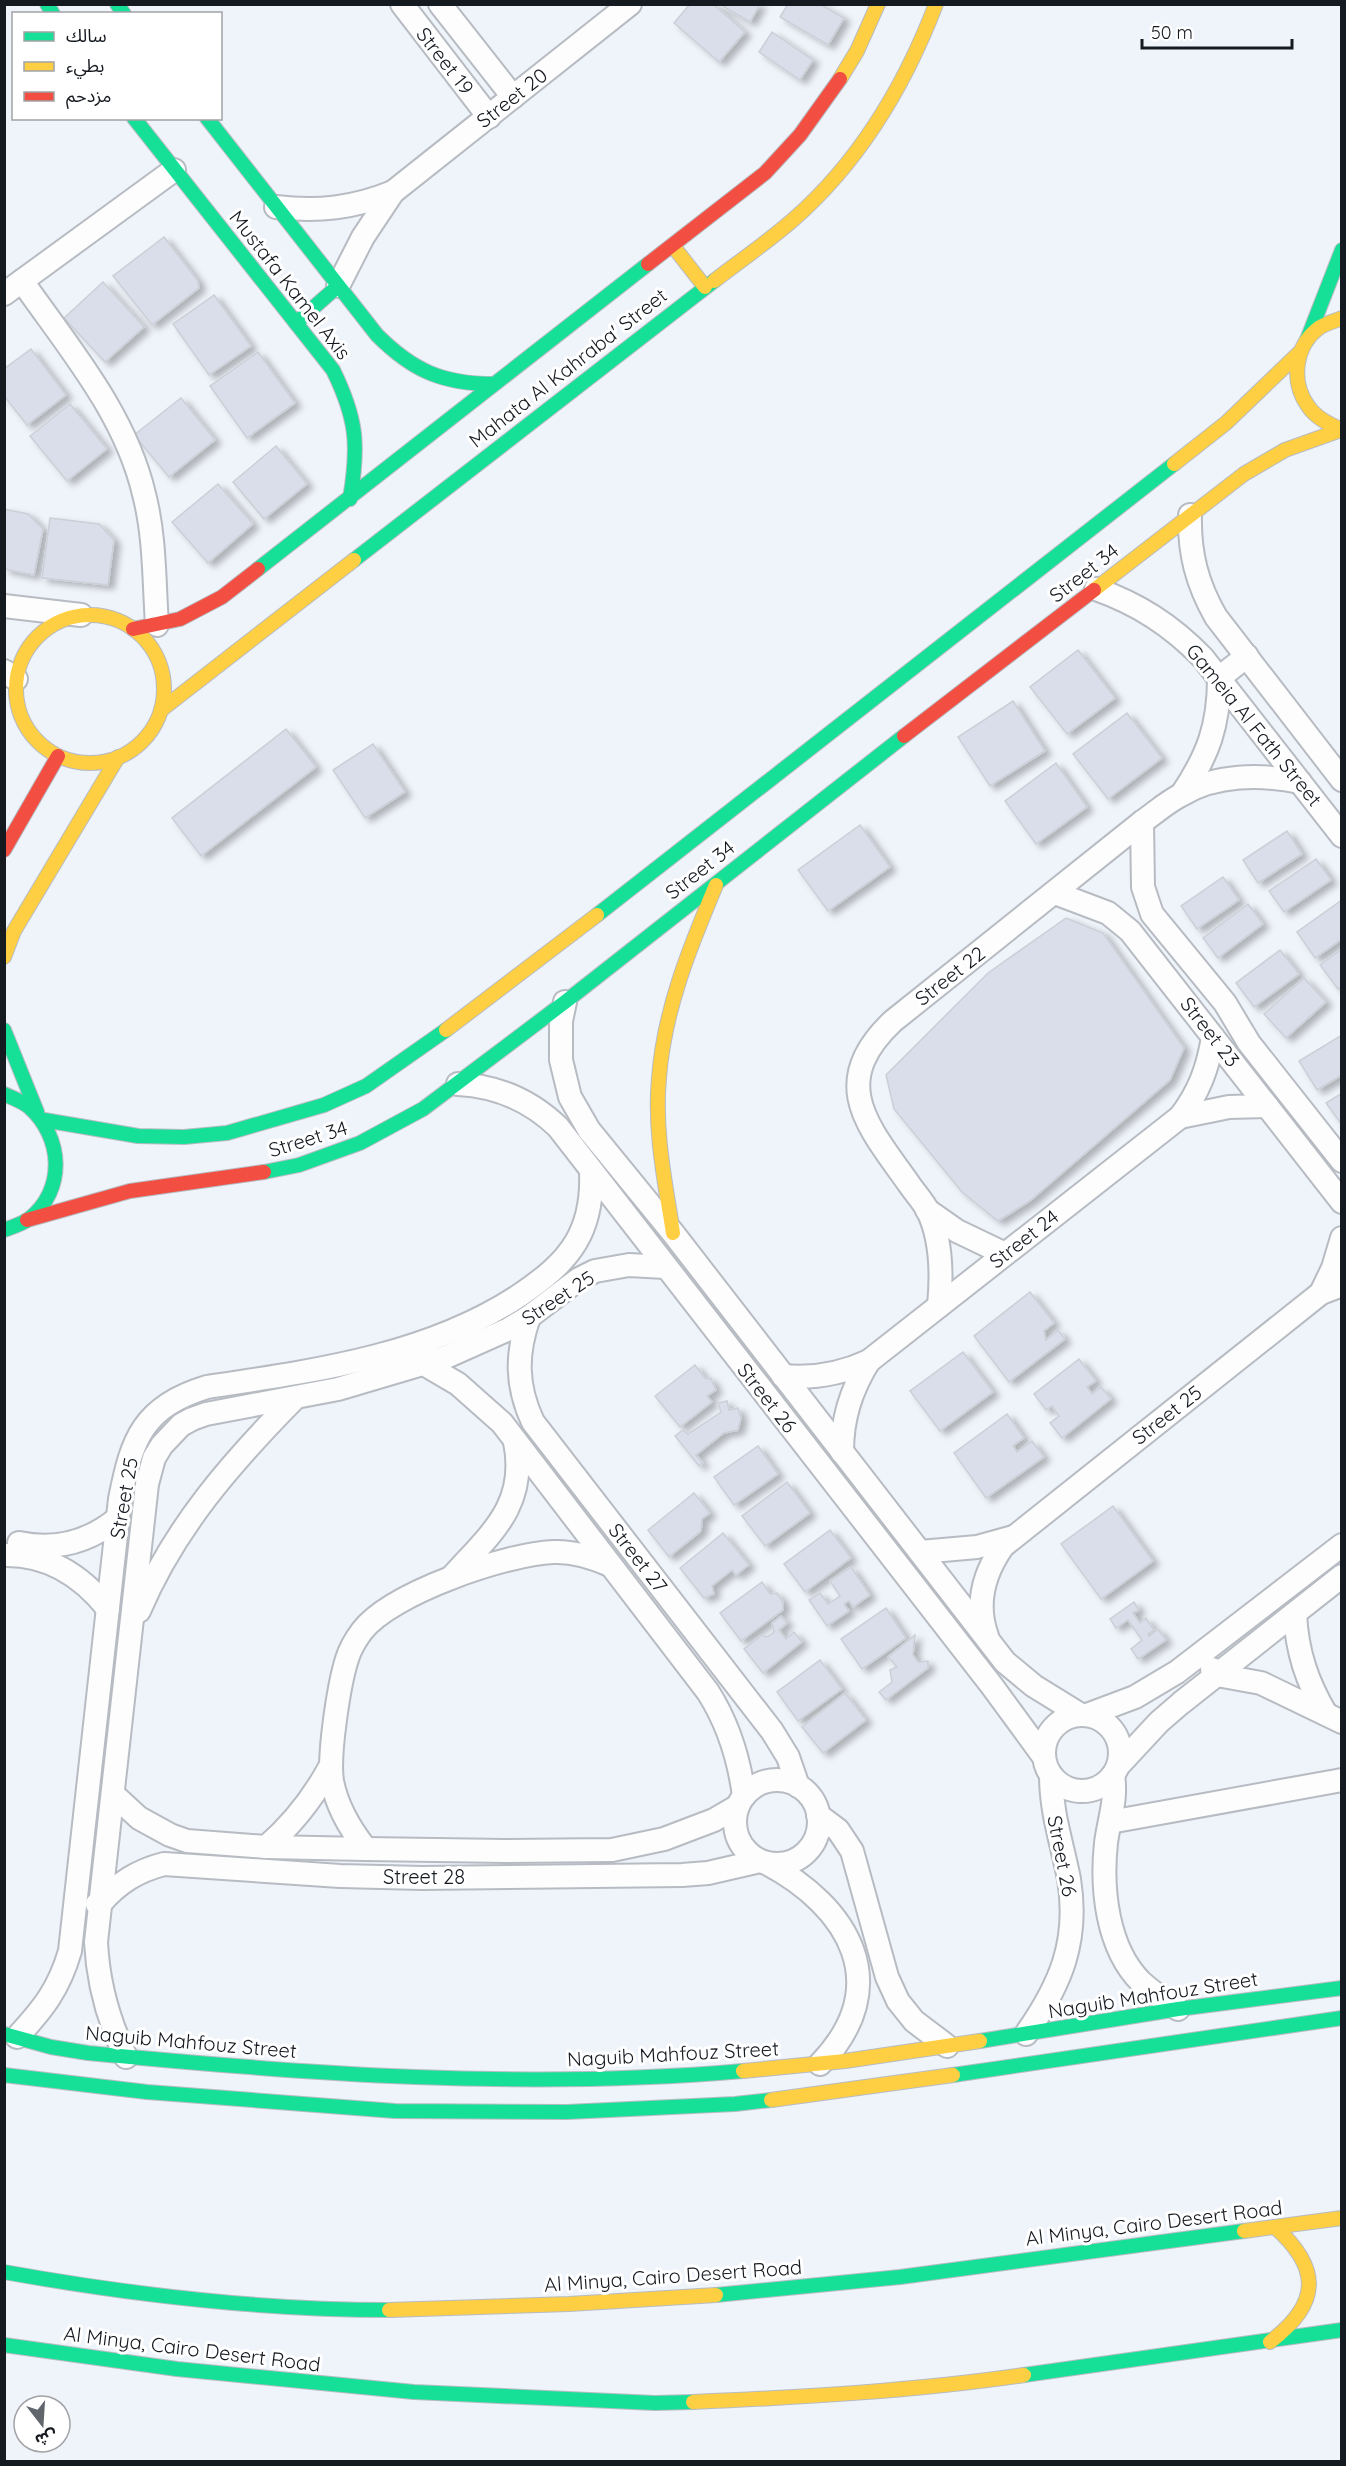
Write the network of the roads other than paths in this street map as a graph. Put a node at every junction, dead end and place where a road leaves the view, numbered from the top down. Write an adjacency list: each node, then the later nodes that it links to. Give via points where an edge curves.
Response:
1 (402, 4): 7 (street, Street 19)
2 (440, 4): 6 (street, Street 19)
3 (630, 4): 6 (street, Street 20)
4 (878, 4): 13 (main road, Mahata Al Kahraba' Street, via 847,72 801,135 765,173)
5 (936, 4): 16 (main road, Mahata Al Kahraba' Street, via 904,80 856,154 794,219)
6 (513, 98): 7 (street, Street 20)
7 (489, 117): 11 (street, Street 20)
8 (136, 120): 10 (main road, Mustafa Kamel Axis)
9 (209, 120): 12 (main road, Mustafa Kamel Axis)
10 (174, 170): 17 (street); 19 (main road, Mustafa Kamel Axis)
11 (393, 192): 12 (street, Street 20, via 336,208); 15 (street, Street 20, via 363,237)
12 (276, 207): 15 (main road, Mustafa Kamel Axis)
13 (674, 246): 16 (main road); 21 (main road, Mahata Al Kahraba' Street)
14 (1341, 250): 20 (main road)
15 (338, 286): 19 (main road); 21 (main road, Mustafa Kamel Axis, via 377,335 409,364 450,382)
16 (705, 287): 33 (main road, Mahata Al Kahraba' Street)
17 (13, 288): 28 (street, via 104,400 121,429 134,460 151,525)
18 (1341, 318): 20 (main road, Street 34, via 1327,323)
19 (296, 323): 23 (main road, Mustafa Kamel Axis, via 333,370 351,412 357,458)
20 (1304, 345): 22 (main road, via 1296,375 1302,400 1318,420); 34 (main road, Street 34, via 1226,423)
21 (494, 384): 23 (main road, Mahata Al Kahraba' Street)
22 (1341, 430): 24 (main road, Street 34, via 1264,461)
23 (350, 499): 28 (main road, Mahata Al Kahraba' Street, via 222,597 202,610)
24 (1190, 515): 25 (main road, Street 34); 30 (street, Gameia Al Fath Street, via 1192,558 1205,598)
25 (1096, 589): 32 (street, Gameia Al Fath Street, via 1120,597 1165,623 1185,639); 44 (main road, Street 34, via 827,789)
26 (4, 606): 27 (street)
27 (81, 615): 29 (main road, via 99,615); 31 (main road, via 57,622 37,636)
28 (157, 625): 29 (main road, Mahata Al Kahraba' Street)
29 (134, 629): 33 (main road, via 150,645 160,665 164,687)
30 (1247, 656): 32 (street); 38 (street, Gameia Al Fath Street)
31 (10, 675): 35 (main road, via 20,716 29,732)
32 (1219, 678): 39 (street, Gameia Al Fath Street); 40 (street, Street 22, via 1213,734)
33 (161, 710): 36 (main road, via 152,729 137,746)
34 (800, 754): 37 (main road); 55 (main road, Street 34, via 562,942 366,1086 324,1105 227,1133 184,1137 138,1136)
35 (58, 756): 36 (main road, via 78,762); 43 (main road)
36 (118, 757): 47 (main road, via 14,931)
37 (812, 769)
38 (1341, 780)
39 (1300, 782): 40 (street, Street 22, via 1240,778); 42 (street, Gameia Al Fath Street)
40 (1182, 794): 41 (street, Street 22)
41 (1142, 822): 45 (street, Street 22); 46 (street, Street 23, via 1146,901)
42 (1341, 836)
43 (4, 850)
44 (717, 882): 49 (main road, Street 34); 67 (main road, via 675,986 661,1046 659,1139)
45 (1055, 893): 48 (street, Street 23, via 1095,906 1119,920); 64 (street, Street 22, via 893,1021 864,1059 858,1084 867,1124)
46 (1181, 949): 48 (street); 58 (street, Street 23)
47 (4, 957)
48 (1159, 968): 51 (street, Street 23)
49 (565, 1002): 52 (main road, Street 34); 57 (street, Street 26, via 561,1060 570,1097)
50 (4, 1030): 55 (main road)
51 (1213, 1037): 54 (street, Street 23); 56 (street, Street 24, via 1203,1079)
52 (458, 1084): 59 (street, Street 26, via 494,1089 527,1102 544,1113); 65 (main road, Street 34, via 391,1128 329,1156 262,1173 130,1191)
53 (4, 1094): 55 (main road, via 18,1098)
54 (1267, 1106): 56 (street, Street 24, via 1229,1107); 60 (street, Street 23)
55 (41, 1116): 65 (main road, via 53,1137 57,1174 52,1192)
56 (1180, 1117): 69 (street, Street 24)
57 (589, 1131): 59 (street); 67 (street, Street 26)
58 (1320, 1134): 60 (street); 61 (street, Street 23)
59 (570, 1143): 62 (street, Street 26)
60 (1301, 1150): 63 (street, Street 23)
61 (1341, 1161)
62 (591, 1172): 70 (street, Street 26); 71 (street, Street 25, via 590,1208 581,1233 567,1256)
63 (1341, 1202)
64 (927, 1210): 69 (street, Street 22, via 957,1231); 74 (street, Street 22, via 938,1248)
65 (27, 1221): 66 (main road)
66 (7, 1232)
67 (673, 1233): 78 (street, Street 26)
68 (1341, 1238): 72 (street, Street 25)
69 (1005, 1254): 74 (street, Street 24)
70 (665, 1267): 73 (street, Street 25, via 629,1265 595,1271); 87 (street, Street 26)
71 (540, 1280): 73 (street); 79 (street, Street 25, via 489,1313 431,1339 356,1362)
72 (1331, 1289): 88 (street, Street 25)
73 (553, 1299): 75 (street, Street 25)
74 (939, 1306): 76 (street, Street 24)
75 (529, 1317): 77 (street, Street 25, via 489,1340); 82 (street, Street 27, via 518,1370 525,1406)
76 (869, 1361): 78 (street, Street 24, via 827,1375); 84 (street, Street 24, via 848,1404)
77 (424, 1364): 80 (street, Street 25); 83 (street, Street 27, via 473,1396)
78 (783, 1376): 84 (street, Street 26)
79 (228, 1384): 81 (street); 86 (street, Street 25, via 187,1394 168,1404 146,1425 126,1466)
80 (294, 1399): 81 (street, Street 25); 98 (street, via 229,1467 190,1518 158,1572)
81 (233, 1409): 98 (street, Street 25, via 206,1414 181,1425 154,1458 147,1484)
82 (533, 1422): 83 (street); 101 (street, Street 27)
83 (514, 1439): 93 (street, Street 27); 95 (street, via 518,1482 507,1512)
84 (842, 1452): 85 (street, Street 26)
85 (885, 1508): 87 (street); 92 (street, Street 26)
86 (118, 1518): 91 (street, via 97,1534 73,1544); 96 (street, Street 25)
87 (865, 1525): 107 (street, Street 26, via 992,1686)
88 (1013, 1537): 92 (street, Street 25, via 976,1547); 99 (street, Street 25, via 995,1558 984,1582 981,1612)
89 (4, 1540): 91 (street)
90 (1341, 1545): 100 (street)
91 (19, 1552): 96 (street, via 72,1574)
92 (920, 1552): 99 (street, Street 26)
93 (610, 1564): 95 (street, via 574,1553 536,1554); 103 (street, Street 27)
94 (1341, 1576): 97 (street)
95 (450, 1579): 106 (street, via 385,1609 362,1630 347,1657)
96 (108, 1609): 121 (street, Street 25)
97 (1295, 1614): 102 (street); 105 (street, via 1306,1676)
98 (132, 1629): 111 (street, Street 25)
99 (989, 1641): 104 (street, Street 26, via 1005,1662 1034,1686)
100 (1200, 1655): 102 (street); 104 (street, via 1135,1697)
101 (730, 1675): 103 (street); 110 (street, Street 27, via 780,1744)
102 (1217, 1675): 105 (street, via 1261,1683); 108 (street, via 1158,1722)
103 (708, 1692): 112 (street, Street 27, via 736,1752)
104 (1084, 1715): 107 (street, via 1061,1721 1047,1736); 108 (street, via 1107,1724 1114,1732 1121,1754)
105 (1334, 1718)
106 (331, 1765): 115 (street, via 304,1810); 116 (street, via 341,1810)
107 (1047, 1766): 108 (street, via 1059,1784 1082,1791 1099,1787); 126 (street, Street 26, via 1052,1810 1069,1878 1072,1925 1053,1993)
108 (1116, 1770): 114 (street, Street 26)
109 (1341, 1780): 114 (street)
110 (798, 1786): 112 (street, via 769,1782 752,1788); 113 (street)
111 (113, 1794): 118 (street, Street 28, via 139,1818 187,1841); 122 (street, Street 25)
112 (741, 1801): 117 (street, Street 28, via 690,1831 638,1846 612,1850); 119 (street, via 735,1828 738,1838 743,1848)
113 (818, 1815): 119 (street, via 816,1838 801,1857 784,1863); 128 (street, via 838,1830 852,1851 897,2001 914,2021)
114 (1110, 1822): 124 (street, Street 26, via 1106,1883 1117,1945 1141,1981)
115 (266, 1847): 116 (street, Street 28); 118 (street, Street 28)
116 (366, 1849): 117 (street, Street 28)
117 (505, 1851): 120 (street)
118 (203, 1855): 120 (street, Street 28, via 340,1876); 122 (street, Street 28, via 147,1868 121,1883)
119 (763, 1862): 120 (street, Street 28, via 682,1875); 130 (street, via 792,1877 828,1908 848,1939 854,1957 858,1985 855,2010 842,2039)
120 (504, 1877)
121 (75, 1903): 122 (street); 127 (street, Street 25, via 70,1951 58,1986)
122 (100, 1904): 129 (street, Street 25, via 96,1942 100,1982 110,2022)
123 (1341, 1988): 124 (main road, Naguib Mahfouz Street)
124 (1178, 2009): 126 (main road, Naguib Mahfouz Street)
125 (1341, 2018): 132 (main road, Naguib Mahfouz Street, via 735,2104 591,2111)
126 (1026, 2034): 128 (main road, Naguib Mahfouz Street)
127 (12, 2039): 129 (main road, Naguib Mahfouz Street)
128 (947, 2046): 130 (main road, Naguib Mahfouz Street)
129 (126, 2057): 132 (main road, Naguib Mahfouz Street, via 326,2074)
130 (820, 2064): 132 (main road, Naguib Mahfouz Street)
131 (8, 2072): 132 (main road, Naguib Mahfouz Street, via 147,2092 394,2111)
132 (483, 2096)
133 (1341, 2218): 134 (main road, Al Minya, Cairo Desert Road)
134 (1275, 2227): 135 (main road, Al Minya, Cairo Desert Road, via 775,2290 499,2307 302,2308 225,2303 86,2287); 137 (main road, via 1292,2239 1304,2256 1309,2276 1308,2296 1301,2315 1288,2331)
135 (4, 2272)
136 (1341, 2330): 137 (main road, Al Minya, Cairo Desert Road)
137 (1270, 2342): 138 (main road, Al Minya, Cairo Desert Road, via 911,2389 655,2403 371,2388 177,2369)
138 (4, 2345)

